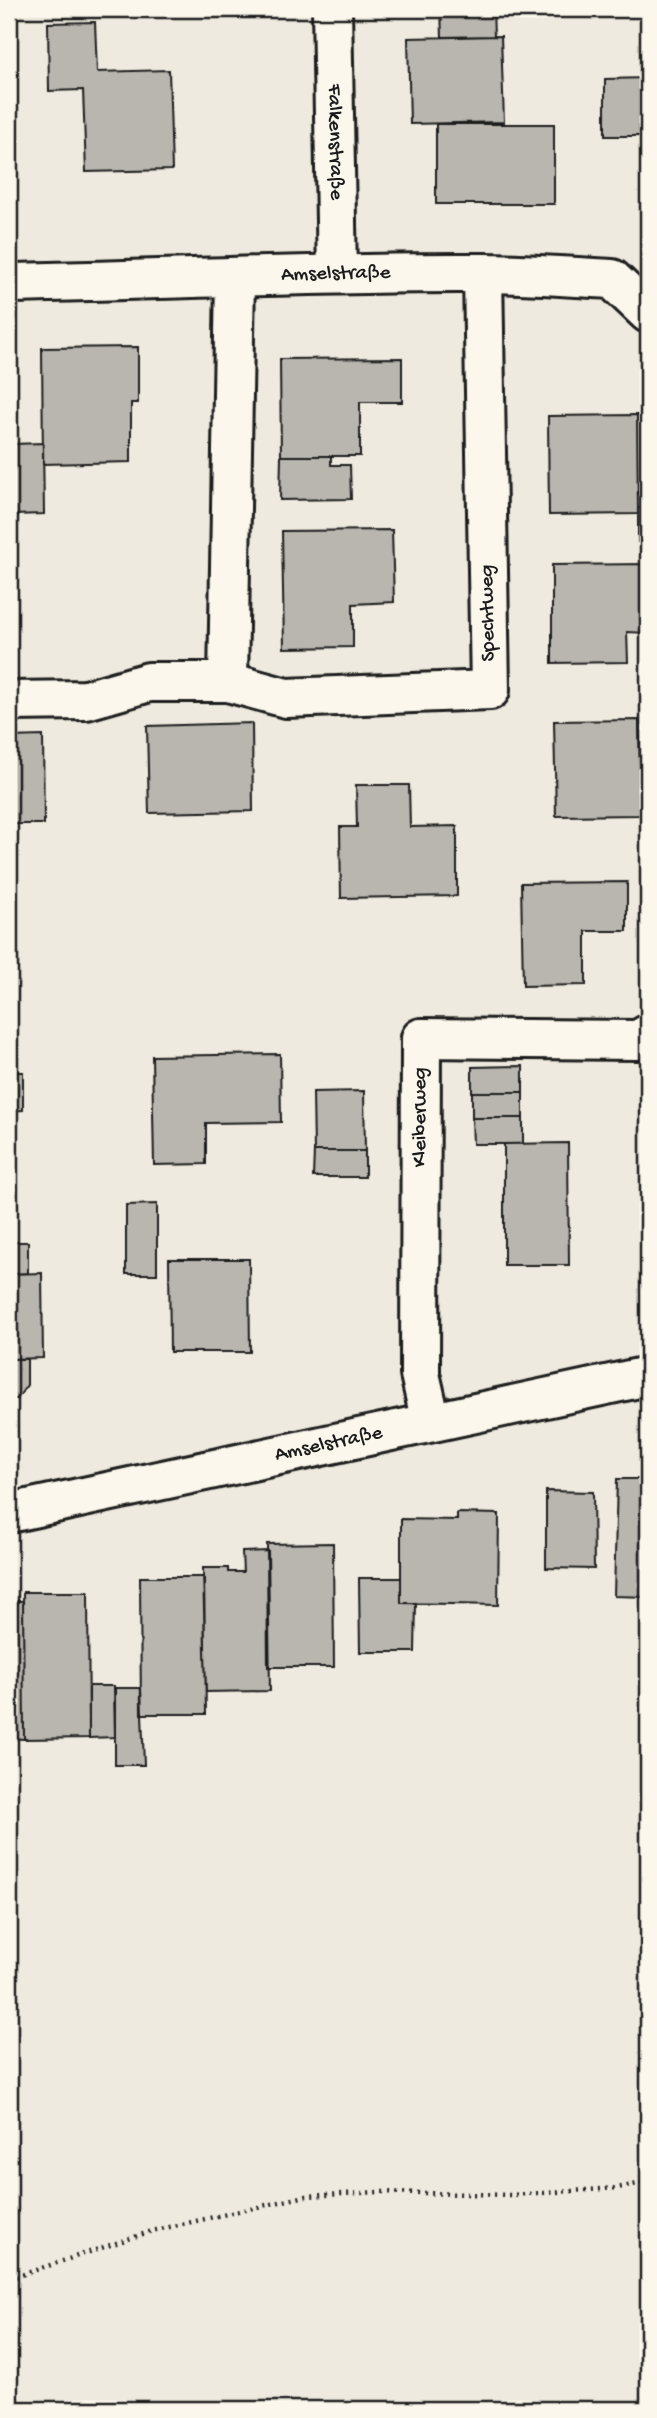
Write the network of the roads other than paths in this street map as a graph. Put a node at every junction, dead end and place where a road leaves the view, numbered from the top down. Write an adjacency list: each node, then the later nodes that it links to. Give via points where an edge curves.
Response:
1 (332, 9): 3 (street, Falkenstraße)
2 (484, 273): 3 (street, Amselstraße); 6 (street, Amselstraße, via 612,279); 7 (street, Spechtweg, via 490,690 286,698)
3 (337, 274): 4 (street, Amselstraße)
4 (235, 278): 5 (street, Amselstraße); 7 (street)
5 (9, 283)
6 (648, 313)
7 (228, 682): 8 (street, Spechtweg, via 149,682 86,700)
8 (9, 701)
9 (648, 1034): 11 (street, Kleiberweg, via 638,1040 421,1038 419,1374)
10 (648, 1376): 11 (street, Amselstraße)
11 (431, 1422): 12 (street, Amselstraße)
12 (9, 1513)

